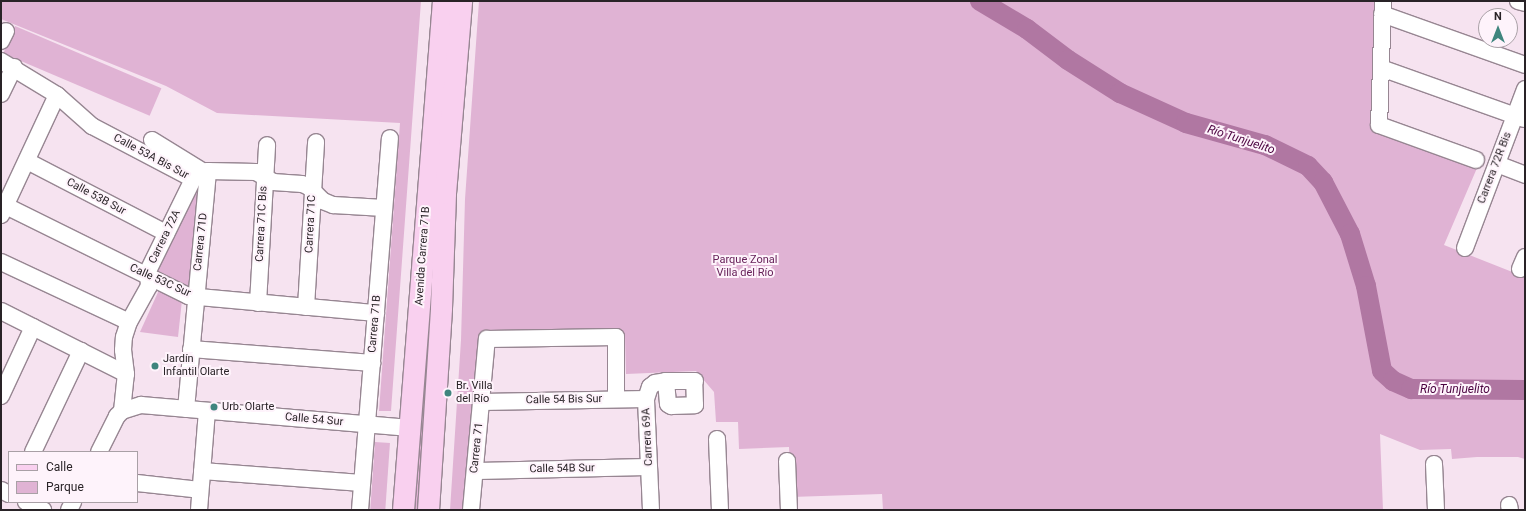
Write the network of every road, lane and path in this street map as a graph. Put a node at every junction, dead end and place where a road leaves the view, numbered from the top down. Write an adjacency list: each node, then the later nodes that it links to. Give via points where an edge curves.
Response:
1 (443, 1): 12 (main road, Avenida Carrera 71B)
2 (461, 1): 12 (main road, Avenida Carrera 71B)
3 (1518, 1): 4 (street)
4 (1525, 3)
5 (1383, 7): 7 (street); 8 (street)
6 (8, 64): 10 (street); 11 (street, Calle 53A Bis Sur)
7 (1525, 65)
8 (1381, 68): 13 (street); 18 (street, via 1379,125)
9 (1525, 89): 13 (street, Carrera 72R Bis)
10 (1, 94)
11 (57, 95): 19 (street); 21 (street, Calle 53A Bis Sur, via 92,126)
12 (442, 115): 51 (main road, Avenida Carrera 71B); 68 (main road, Avenida Carrera 71B, via 445,193 441,308)
13 (1520, 117): 20 (street, Carrera 72R Bis)
14 (390, 138): 25 (street, Carrera 71B)
15 (152, 140): 21 (street)
16 (316, 142): 24 (street, Carrera 71C)
17 (267, 145): 23 (street, Carrera 71C Bis)
18 (1476, 160)
19 (27, 161): 26 (street); 27 (street, Calle 53B Sur)
20 (1497, 164): 22 (street); 28 (street, Carrera 72R Bis)
21 (202, 174): 23 (street, Calle 53A Bis Sur, via 256,172); 27 (street, Carrera 72A); 31 (street, Carrera 71D)
22 (1525, 175)
23 (265, 178): 24 (street, Calle 53A Bis Sur, via 273,182 302,184); 32 (street, Carrera 71C Bis)
24 (313, 192): 25 (street, Calle 53A Bis Sur, via 323,201 334,205); 33 (street, Carrera 71C)
25 (384, 208): 35 (street, Carrera 71B)
26 (3, 211): 30 (street, Calle 53C Sur)
27 (166, 233): 30 (street, Carrera 72A, via 148,271)
28 (1465, 248)
29 (1, 262): 36 (street)
30 (148, 277): 31 (street, Calle 53C Sur, via 181,293); 36 (street, Carrera 72A, via 149,286)
31 (196, 297): 32 (street, Calle 53C Sur); 38 (street, Carrera 71D)
32 (258, 303): 33 (street, Calle 53C Sur)
33 (306, 307): 35 (street, Calle 53C Sur)
34 (1, 310): 37 (street)
35 (376, 312): 40 (street, Carrera 71B)
36 (130, 322): 41 (street, Carrera 72A, via 124,337)
37 (33, 327): 39 (street); 43 (street)
38 (191, 349): 40 (street); 47 (street, Carrera 71D)
39 (82, 351): 41 (street); 53 (street)
40 (372, 363): 50 (street, Carrera 71B)
41 (126, 374): 48 (street, Carrera 72A)
42 (666, 381): 42 (street, Carrera 69A, via 694,381 695,404 668,404); 45 (street, Carrera 69A, via 650,387)
43 (1, 396)
44 (616, 399): 45 (street, Calle 54 Bis Sur); 46 (street, Calle 54 Bis Sur); 46 (street, Carrera 71, via 616,337 488,339)
45 (646, 399): 57 (street, Carrera 69A)
46 (481, 402): 59 (street, Carrera 71)
47 (186, 409): 48 (street, Calle 54 Sur, via 141,405); 49 (street, Calle 54 Sur)
48 (122, 411): 54 (street, Carrera 72A)
49 (207, 411): 50 (street, Calle 54 Sur); 58 (street)
50 (367, 424): 51 (street, Calle 54 Sur); 61 (street, Carrera 71B)
51 (410, 428): 67 (main road, Avenida Carrera 71B)
52 (717, 439): 71 (street)
53 (33, 451)
54 (100, 451)
55 (787, 461): 72 (street)
56 (1434, 464): 73 (street)
57 (649, 467): 59 (street, Calle 54B Sur); 70 (street, Carrera 69A)
58 (202, 471): 61 (street); 62 (street)
59 (475, 471): 69 (street, Carrera 71)
60 (138, 483): 62 (street)
61 (362, 483): 66 (street, Carrera 71B)
62 (200, 490): 65 (street)
63 (28, 503): 64 (street)
64 (43, 510)
65 (199, 510)
66 (360, 510)
67 (403, 510)
68 (428, 510)
69 (471, 510)
70 (651, 510)
71 (720, 510)
72 (789, 510)
73 (1436, 510)

